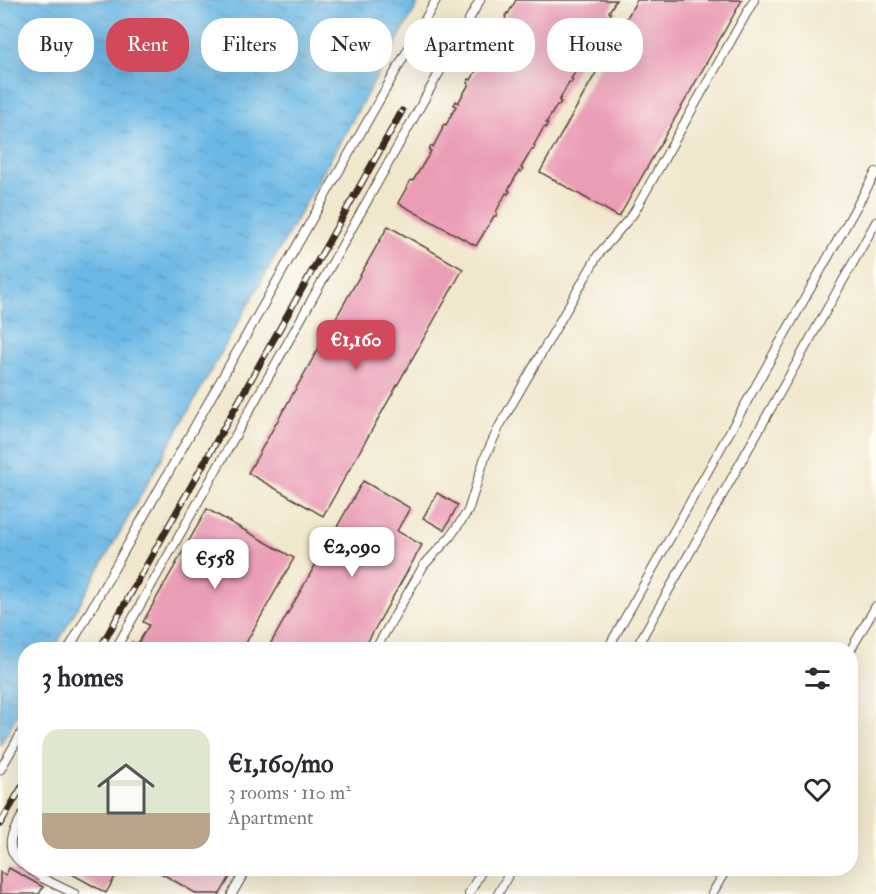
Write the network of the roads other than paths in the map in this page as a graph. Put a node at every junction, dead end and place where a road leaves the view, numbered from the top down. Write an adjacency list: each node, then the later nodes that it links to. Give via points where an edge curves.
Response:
1 (436, 0): 7 (lane)
2 (480, 0): 8 (lane)
3 (754, 0): 9 (lane, via 633,214 598,255 500,425 485,457 468,512 424,565)
4 (876, 172): 10 (lane)
5 (876, 222): 11 (lane)
6 (876, 606): 12 (lane)
7 (73, 642)
8 (119, 642)
9 (380, 642)
10 (612, 642)
11 (640, 642)
12 (855, 642)
13 (18, 739): 14 (lane)
14 (0, 770)
15 (18, 824): 16 (lane)
16 (9, 847): 17 (lane); 18 (lane)
17 (0, 850)
18 (18, 861)
19 (39, 876): 24 (lane)
20 (242, 876): 25 (lane)
21 (479, 876): 26 (lane)
22 (508, 876): 27 (lane)
23 (722, 876): 28 (lane)
24 (75, 894)
25 (232, 894)
26 (469, 894)
27 (498, 894)
28 (712, 894)

